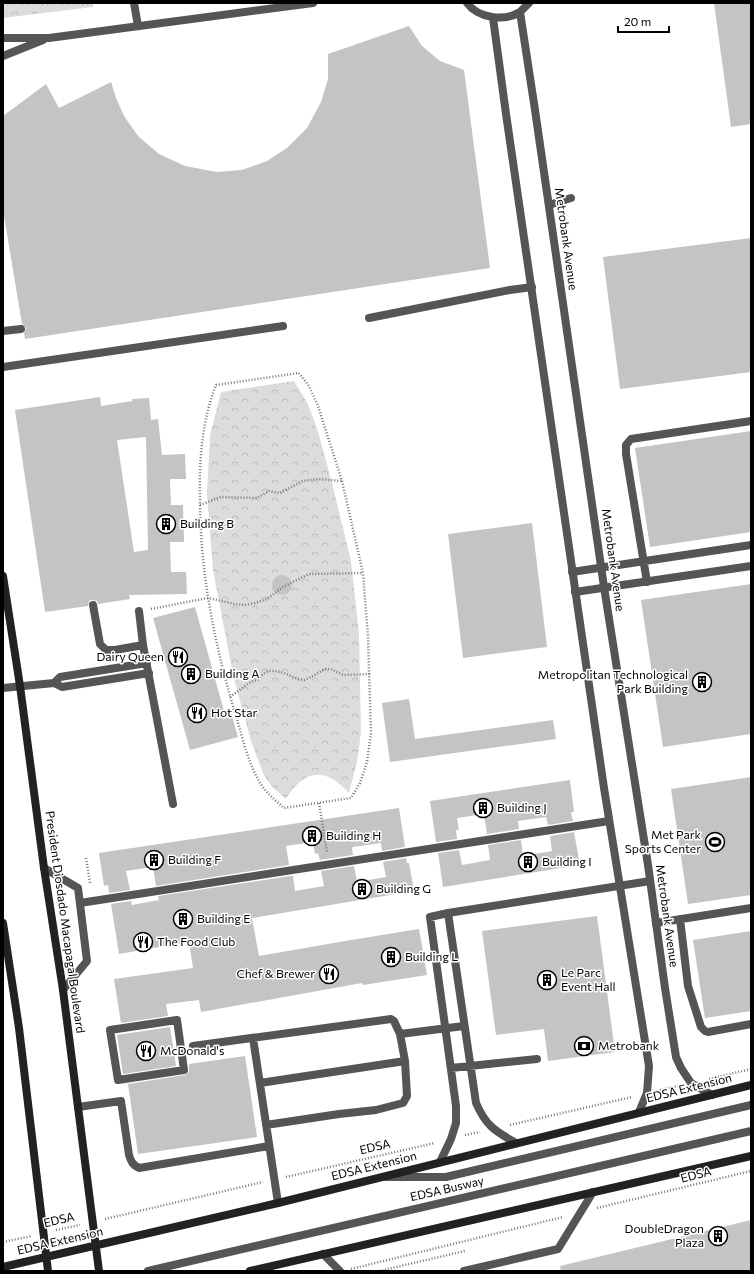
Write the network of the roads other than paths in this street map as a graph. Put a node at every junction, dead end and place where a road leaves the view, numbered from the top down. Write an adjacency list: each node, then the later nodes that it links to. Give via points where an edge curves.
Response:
1 (134, 3): 7 (street)
2 (313, 3): 7 (street)
3 (467, 3): 6 (street, via 481,14)
4 (529, 3): 5 (street)
5 (520, 12): 6 (street, via 512,16); 12 (street, Metrobank Avenue)
6 (494, 18): 13 (street)
7 (138, 26): 9 (street)
8 (3, 38): 9 (street)
9 (49, 38): 10 (street)
10 (3, 56)
11 (572, 198): 12 (street)
12 (549, 205): 23 (street, Metrobank Avenue)
13 (532, 287): 14 (street); 24 (street)
14 (369, 318)
15 (283, 326): 18 (street)
16 (21, 329): 17 (street)
17 (3, 331)
18 (3, 368)
19 (751, 422): 21 (street, via 631,439 626,445)
20 (751, 544): 21 (street)
21 (644, 560): 23 (street); 26 (street)
22 (751, 566): 26 (street)
23 (601, 567): 24 (street); 27 (street, Metrobank Avenue)
24 (572, 572): 28 (street)
25 (3, 576): 35 (main road, President Diosdado Macapagal Boulevard)
26 (647, 582): 27 (street)
27 (604, 587): 28 (street); 40 (street, Metrobank Avenue)
28 (575, 592): 38 (street)
29 (93, 605): 31 (street, via 100,644 106,650)
30 (139, 611): 31 (street)
31 (143, 645): 32 (street)
32 (147, 663): 33 (street); 34 (street, via 60,677)
33 (149, 673): 34 (street, via 62,688); 37 (street)
34 (54, 683): 35 (street)
35 (20, 686): 36 (street); 39 (main road, President Diosdado Macapagal Boulevard)
36 (3, 688)
37 (173, 804)
38 (609, 821): 41 (street); 42 (street)
39 (44, 868): 42 (street, via 78,888); 48 (main road, President Diosdado Macapagal Boulevard)
40 (650, 881): 41 (street); 47 (street, Metrobank Avenue)
41 (620, 886): 44 (street); 65 (street, via 649,1066 647,1093)
42 (80, 903): 48 (street, via 88,961)
43 (751, 908): 45 (street)
44 (448, 913): 50 (street); 51 (street, via 430,917)
45 (680, 919): 47 (street); 49 (street, via 688,986 704,1031)
46 (3, 923): 77 (main road, via 19,1028)
47 (656, 923): 62 (street, Metrobank Avenue, via 676,1057 691,1083)
48 (63, 990): 64 (main road, President Diosdado Macapagal Boulevard)
49 (751, 1024)
50 (464, 1026): 51 (street); 58 (street)
51 (445, 1028): 53 (street); 59 (street)
52 (110, 1030): 52 (street, via 118,1080 184,1070 177,1020)
53 (400, 1034): 54 (street, via 391,1019); 57 (street)
54 (253, 1038): 55 (street); 60 (street)
55 (193, 1046)
56 (538, 1059): 58 (street)
57 (405, 1061): 60 (street); 66 (street, via 407,1096 403,1103 376,1110)
58 (470, 1066): 59 (street); 68 (street, via 476,1103 482,1117 493,1129)
59 (452, 1068): 71 (street, via 456,1123)
60 (260, 1083): 66 (street)
61 (751, 1085): 62 (main road, EDSA Extension)
62 (712, 1095): 65 (main road, EDSA Extension)
63 (751, 1105): 72 (street, EDSA Busway, via 446,1177)
64 (78, 1107): 69 (street, via 121,1101 130,1161 140,1168); 75 (main road, President Diosdado Macapagal Boulevard)
65 (639, 1112): 68 (main road, EDSA Extension)
66 (266, 1125): 69 (street)
67 (751, 1131): 81 (street, EDSA Busway)
68 (516, 1143): 71 (main road, EDSA Extension)
69 (269, 1146): 74 (street)
70 (751, 1156): 73 (main road)
71 (440, 1162): 72 (main road, EDSA Extension)
72 (376, 1178): 74 (main road, EDSA Extension)
73 (593, 1192): 76 (main road); 84 (street, via 558,1249)
74 (278, 1203): 75 (main road, EDSA Extension)
75 (96, 1245): 77 (main road, EDSA Extension); 80 (main road, President Diosdado Macapagal Boulevard)
76 (323, 1254): 82 (main road); 83 (street)
77 (47, 1257): 78 (main road, EDSA Extension); 79 (main road)
78 (3, 1267)
79 (48, 1271)
80 (99, 1271)
81 (148, 1271)
82 (250, 1271)
83 (340, 1271)
84 (464, 1271)

